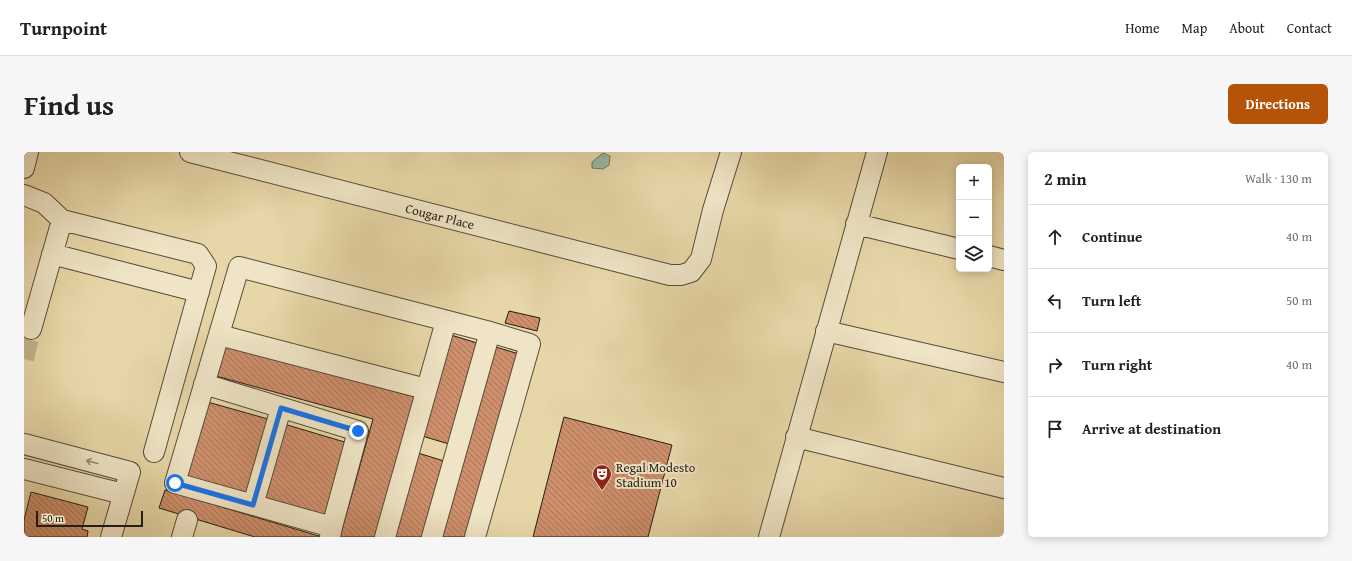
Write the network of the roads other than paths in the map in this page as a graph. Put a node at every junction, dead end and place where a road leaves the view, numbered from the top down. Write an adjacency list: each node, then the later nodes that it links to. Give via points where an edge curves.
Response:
1 (28, 152): 5 (street)
2 (190, 152): 3 (street, Cougar Place, via 670,275 690,272 702,259)
3 (731, 152)
4 (877, 152): 8 (street)
5 (24, 168)
6 (24, 196): 7 (street, via 44,203)
7 (62, 220): 10 (street); 13 (street, via 198,254 206,266)
8 (856, 224): 9 (street); 16 (street)
9 (956, 248)
10 (52, 254): 13 (street); 15 (street)
11 (992, 257): 12 (street)
12 (1004, 260)
13 (199, 292): 25 (street)
14 (446, 321): 17 (street); 18 (street, via 239,267); 21 (street)
15 (31, 329)
16 (826, 331): 19 (street); 23 (street)
17 (490, 332): 33 (street); 34 (street, via 530,344)
18 (219, 335): 20 (street); 21 (street)
19 (1004, 372)
20 (204, 384): 22 (street); 29 (street, via 175,483)
21 (426, 389): 32 (street)
22 (281, 408): 29 (street); 30 (street, via 358,431)
23 (796, 437): 27 (street); 35 (street)
24 (24, 444): 28 (street, one-way to 24, via 130,472)
25 (154, 452)
26 (24, 469): 28 (street)
27 (1004, 488)
28 (123, 494): 31 (street)
29 (253, 505): 30 (street)
30 (331, 532)
31 (111, 537)
32 (385, 537)
33 (432, 537)
34 (475, 537)
35 (769, 537)

